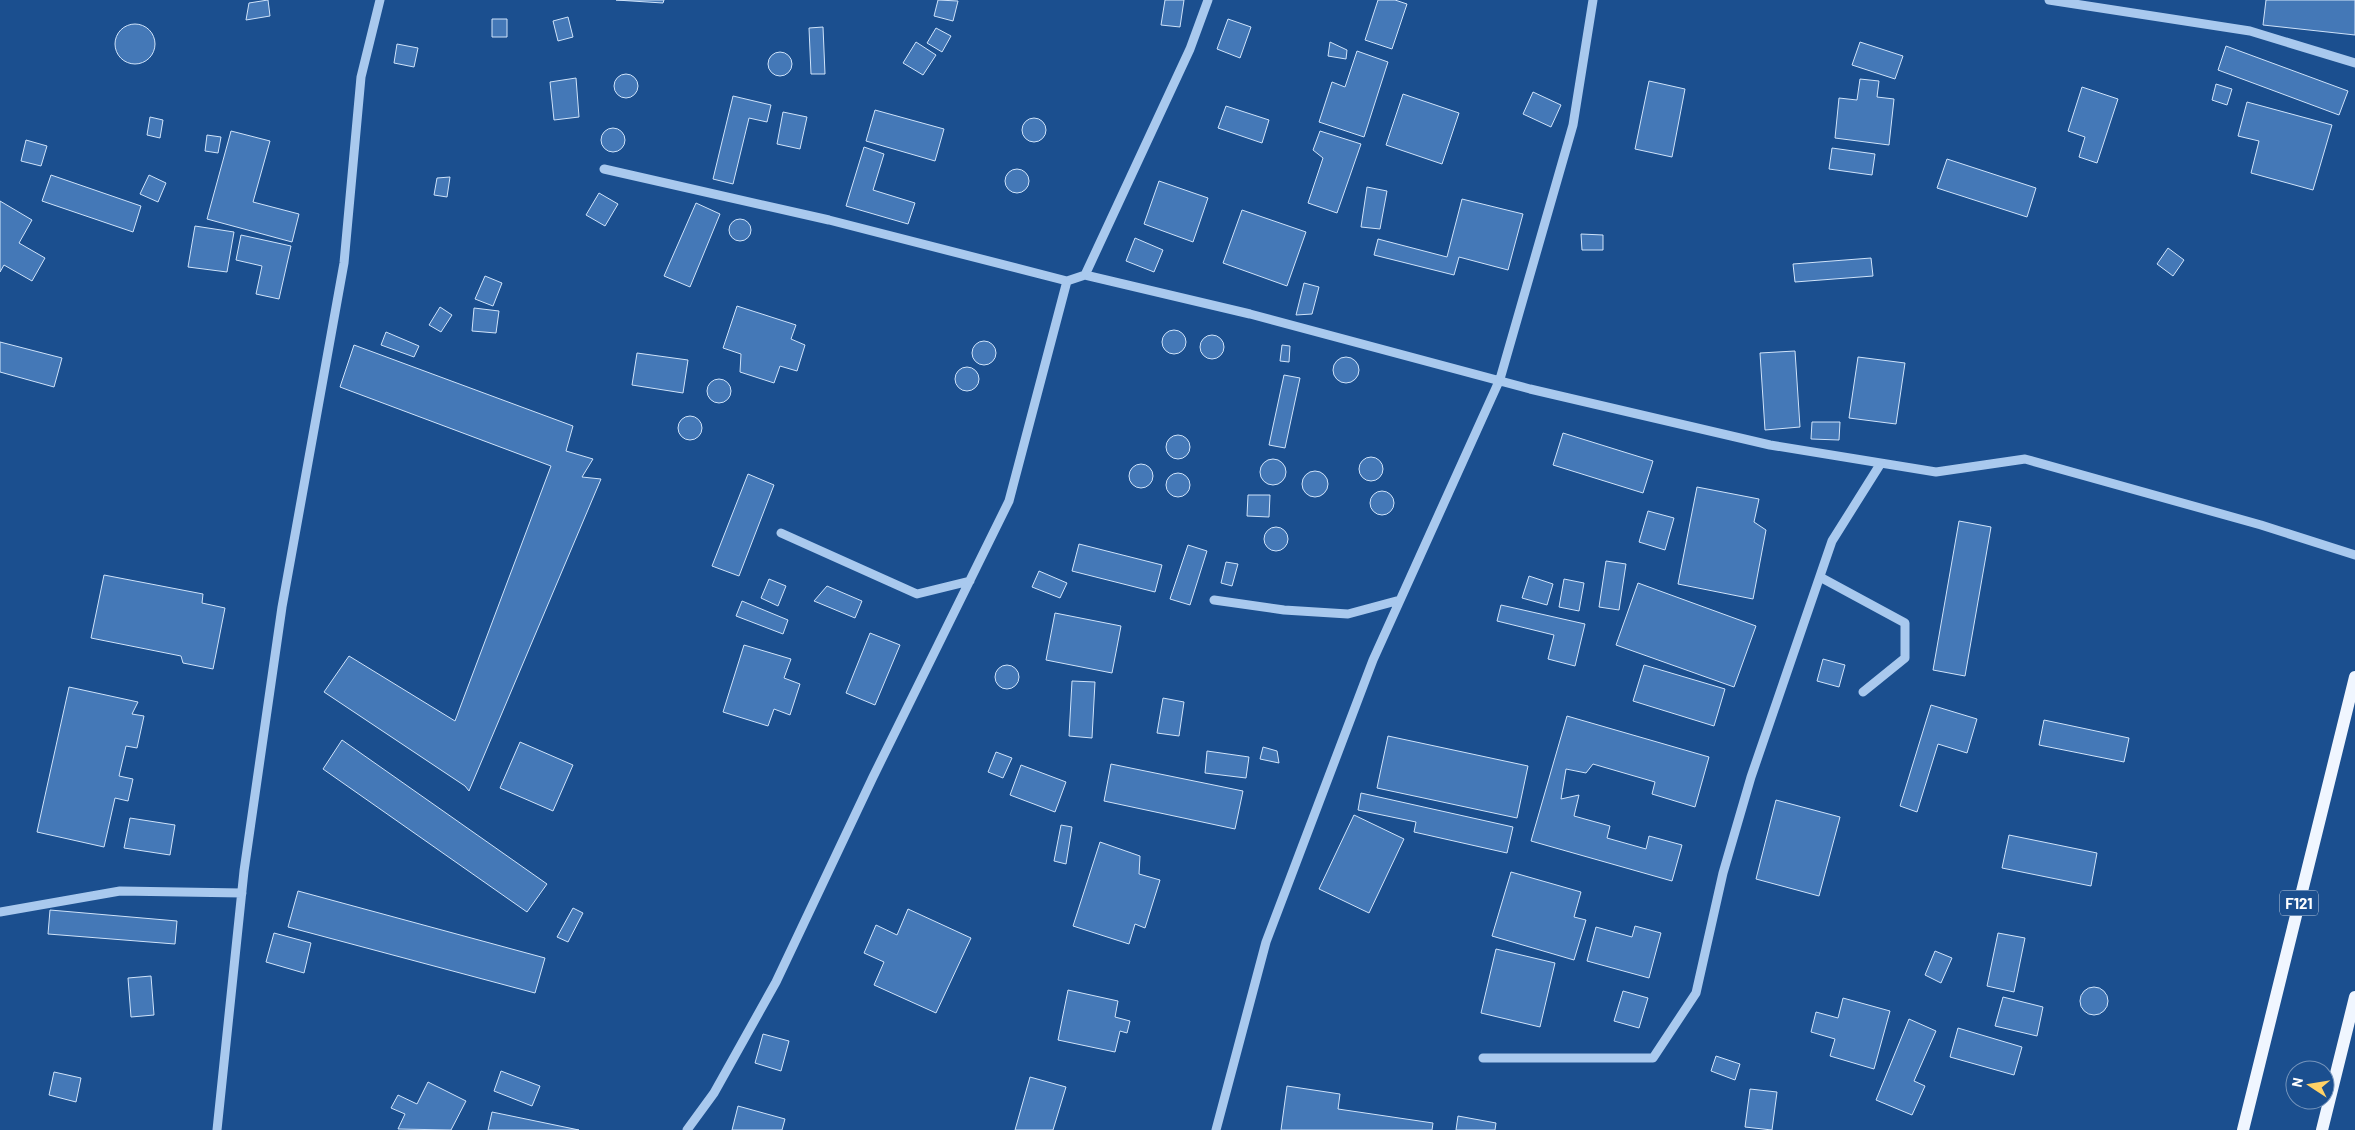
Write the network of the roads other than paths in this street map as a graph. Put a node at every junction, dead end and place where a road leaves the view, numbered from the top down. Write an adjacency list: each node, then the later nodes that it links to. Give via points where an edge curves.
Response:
1 (380, 0): 19 (street, via 361,77 344,264 282,607)
2 (1208, 0): 7 (street, via 1190,49)
3 (1593, 0): 9 (street, via 1572,125)
4 (2049, 0): 5 (street, via 2250,31)
5 (2355, 63)
6 (604, 169): 8 (street, via 829,220)
7 (1085, 275): 8 (street); 9 (street)
8 (1067, 281): 14 (street, via 1009,502)
9 (1500, 379): 10 (street, via 1530,389 1770,445); 16 (street)
10 (1881, 463): 12 (street, via 1936,472 2024,459 2261,525); 13 (street, via 1832,541)
11 (781, 533): 14 (street, via 917,594)
12 (2355, 555)
13 (1820, 577): 18 (street, via 1905,623 1905,658); 22 (street, via 1749,785 1723,873 1696,993 1652,1058)
14 (970, 581): 24 (street, via 776,982 714,1093)
15 (1214, 600): 16 (street, via 1284,610 1348,614)
16 (1400, 600): 25 (street, via 1373,660 1266,942)
17 (2355, 677): 26 (main road, F121)
18 (1863, 692)
19 (242, 893): 20 (street, via 120,891); 23 (street)
20 (0, 912)
21 (2355, 997): 27 (main road)
22 (1483, 1058)
23 (217, 1130)
24 (687, 1130)
25 (1216, 1130)
26 (2243, 1130)
27 (2322, 1130)

